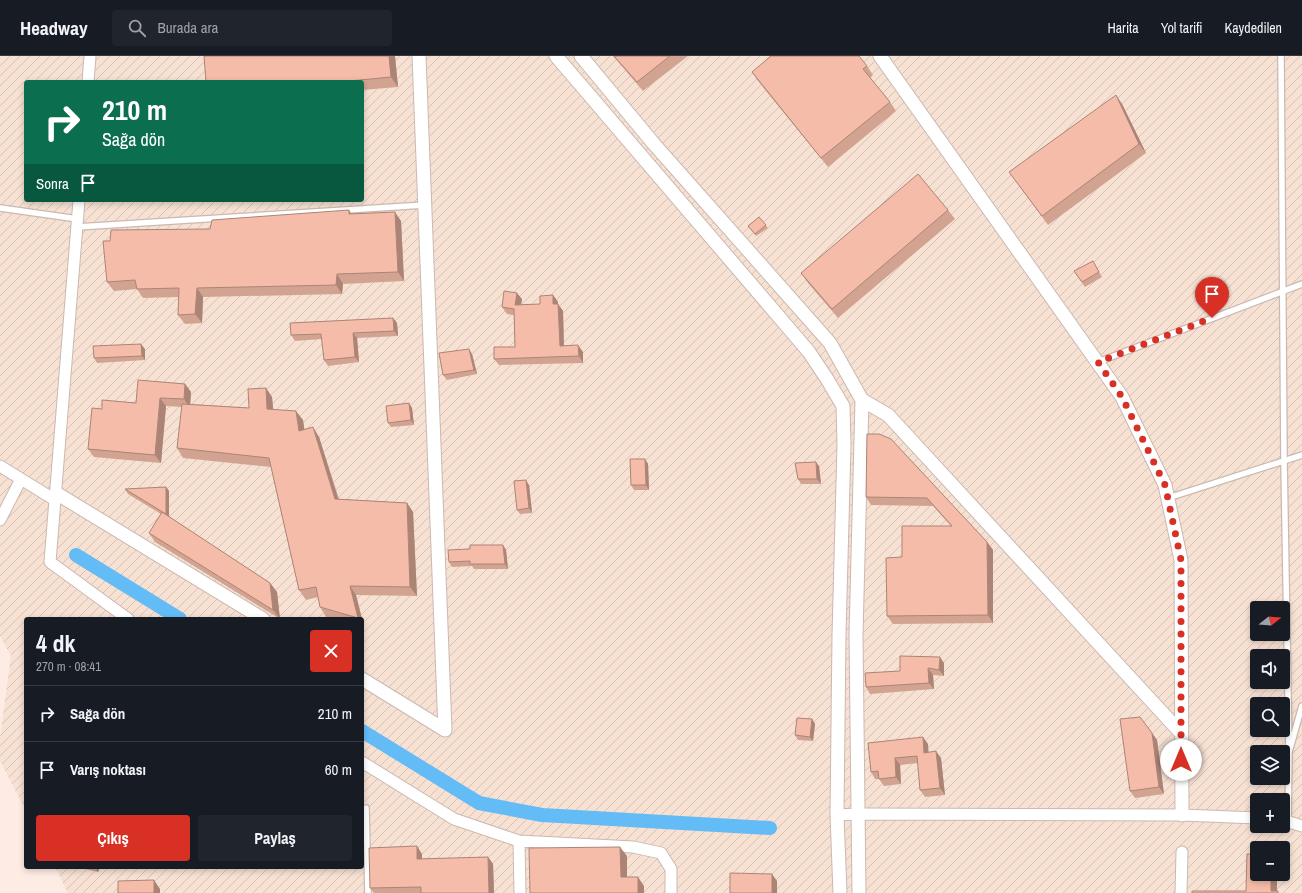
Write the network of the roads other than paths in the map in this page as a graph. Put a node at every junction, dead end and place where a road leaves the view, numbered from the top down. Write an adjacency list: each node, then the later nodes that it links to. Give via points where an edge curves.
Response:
1 (90, 56): 7 (street)
2 (419, 56): 9 (street)
3 (556, 56): 34 (street, via 809,352 828,379 842,406 844,445)
4 (580, 56): 15 (street, via 659,150 830,343)
5 (880, 56): 14 (street)
6 (1281, 56): 13 (lane)
7 (88, 80)
8 (79, 202): 11 (street)
9 (425, 205): 11 (lane); 25 (street, via 445,730)
10 (0, 208): 11 (lane)
11 (77, 223): 20 (street)
12 (1302, 284): 13 (lane)
13 (1283, 291): 14 (lane); 17 (lane)
14 (1098, 362): 21 (street, via 1122,397 1165,485)
15 (862, 400): 27 (street, via 888,415); 32 (street, via 856,635)
16 (1302, 455): 17 (lane)
17 (1284, 461): 21 (lane); 28 (lane)
18 (0, 466): 19 (street)
19 (21, 479): 20 (street); 22 (street)
20 (56, 497): 23 (street, via 50,562); 24 (street)
21 (1168, 498): 27 (street, via 1181,560)
22 (0, 520)
23 (125, 617)
24 (260, 617)
25 (364, 680)
26 (1302, 706): 29 (lane)
27 (1181, 733): 33 (street)
28 (1289, 745)
29 (1290, 748)
30 (364, 763): 38 (street, via 454,819)
31 (366, 808): 40 (lane)
32 (858, 814): 33 (street); 34 (street); 44 (street)
33 (1182, 814): 35 (street)
34 (836, 815): 43 (street)
35 (1250, 818)
36 (1290, 822): 37 (street)
37 (1302, 826)
38 (518, 841): 41 (street); 42 (street, via 633,847 661,853 671,869)
39 (1182, 852): 45 (street)
40 (368, 893)
41 (520, 893)
42 (671, 893)
43 (840, 893)
44 (859, 893)
45 (1181, 893)

